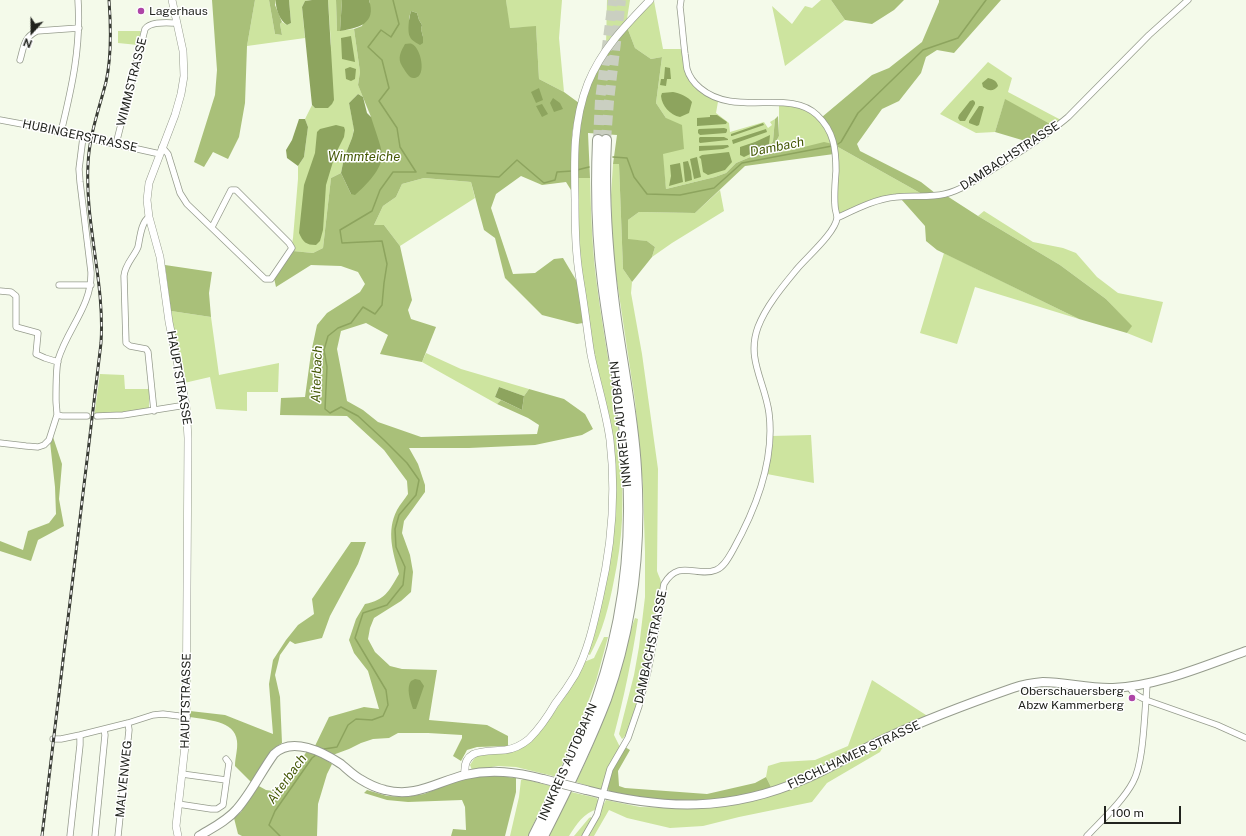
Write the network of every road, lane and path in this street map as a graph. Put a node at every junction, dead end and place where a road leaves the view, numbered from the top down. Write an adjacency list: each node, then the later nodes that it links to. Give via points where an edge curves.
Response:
1 (78, 0): 7 (street)
2 (172, 0): 6 (street, HAUPTSTRASSE)
3 (650, 0): 39 (street, via 618,33 601,57 588,83 576,125 574,178 577,257 591,356 610,440 613,494 606,566 594,622 575,676 528,739 507,750 484,751 471,756 465,765)
4 (681, 0): 15 (street, via 687,70 694,82 705,92 730,102 787,103 801,106 810,109 827,127 835,146)
5 (1188, 0): 15 (street, DAMBACHSTRASSE, via 1063,121 984,174 956,191 879,200)
6 (177, 23): 12 (street, WIMMSTRASSE, via 152,24 145,29); 13 (street, HAUPTSTRASSE, via 183,51 184,76 181,94)
7 (79, 28): 8 (street, via 37,31 31,34 25,41); 10 (street, via 75,71)
8 (20, 60)
9 (0, 120): 10 (street, HUBINGERSTRASSE)
10 (61, 132): 11 (street, HUBINGERSTRASSE)
11 (83, 137): 12 (street, HUBINGERSTRASSE); 18 (street, via 80,175)
12 (116, 144): 13 (street, HUBINGERSTRASSE)
13 (161, 151): 14 (street, HAUPTSTRASSE, via 147,192); 16 (street, via 168,154 180,193 187,204)
14 (149, 217): 21 (street, HAUPTSTRASSE, via 160,257 169,322); 22 (street, via 145,221 136,250 125,268 124,283 126,343 148,352)
15 (837, 218): 41 (street, DAMBACHSTRASSE, via 827,236 783,287 760,324 754,354 770,421 768,458 761,484 751,513 723,564 711,571 677,571 664,584 639,706 628,738 610,769)
16 (212, 227): 16 (street, via 231,190 236,190 292,248 271,279 265,279)
17 (59, 285): 18 (street)
18 (91, 285): 20 (street, via 86,302)
19 (0, 291): 20 (street, via 11,292 16,296 16,327 38,333 36,354)
20 (58, 362): 23 (street)
21 (186, 405): 22 (street); 31 (street, HAUPTSTRASSE)
22 (154, 411): 25 (street)
23 (57, 415): 24 (street); 26 (street, via 49,440 44,445 38,447)
24 (87, 416)
25 (97, 416)
26 (0, 443)
27 (1246, 652): 28 (main road, FISCHLHAMER STRASSE)
28 (1147, 684): 29 (main road, FISCHLHAMER STRASSE); 30 (street)
29 (1130, 687): 30 (street, via 1137,696); 41 (main road, FISCHLHAMER STRASSE, via 1100,688 1042,682 1013,688 903,731 793,784 741,799 713,804 684,805 643,803)
30 (1146, 700): 35 (street); 51 (street, via 1138,768 1134,781)
31 (186, 717): 32 (street, via 158,714); 38 (street, HAUPTSTRASSE, via 186,747)
32 (128, 723): 33 (street); 45 (street, MALVENWEG)
33 (104, 729): 34 (street); 44 (street)
34 (80, 735): 36 (street); 43 (street)
35 (1246, 738)
36 (53, 739)
37 (226, 759): 40 (street, via 229,763)
38 (182, 774): 40 (street); 42 (street, HAUPTSTRASSE)
39 (465, 775): 41 (main road, FISCHLHAMER STRASSE, bridge, via 501,771 524,774); 47 (main road, FISCHLHAMER STRASSE, via 420,790 394,792 368,784 341,764 322,754 298,746 288,746 270,759 238,809)
40 (226, 780): 42 (street, via 223,804 216,809)
41 (603, 795): 50 (street, DAMBACHSTRASSE, via 597,815)
42 (178, 804): 46 (street, HAUPTSTRASSE)
43 (70, 836)
44 (95, 836)
45 (118, 836)
46 (178, 836)
47 (199, 836)
48 (534, 836): 49 (highway, INNKREIS AUTOBAHN, via 579,744 602,683 618,624 627,564 628,470 600,252 597,185 602,140 608,256 634,444 638,508 636,549 622,644 606,697 586,748)
49 (543, 836)
50 (585, 836)
51 (1087, 836)

